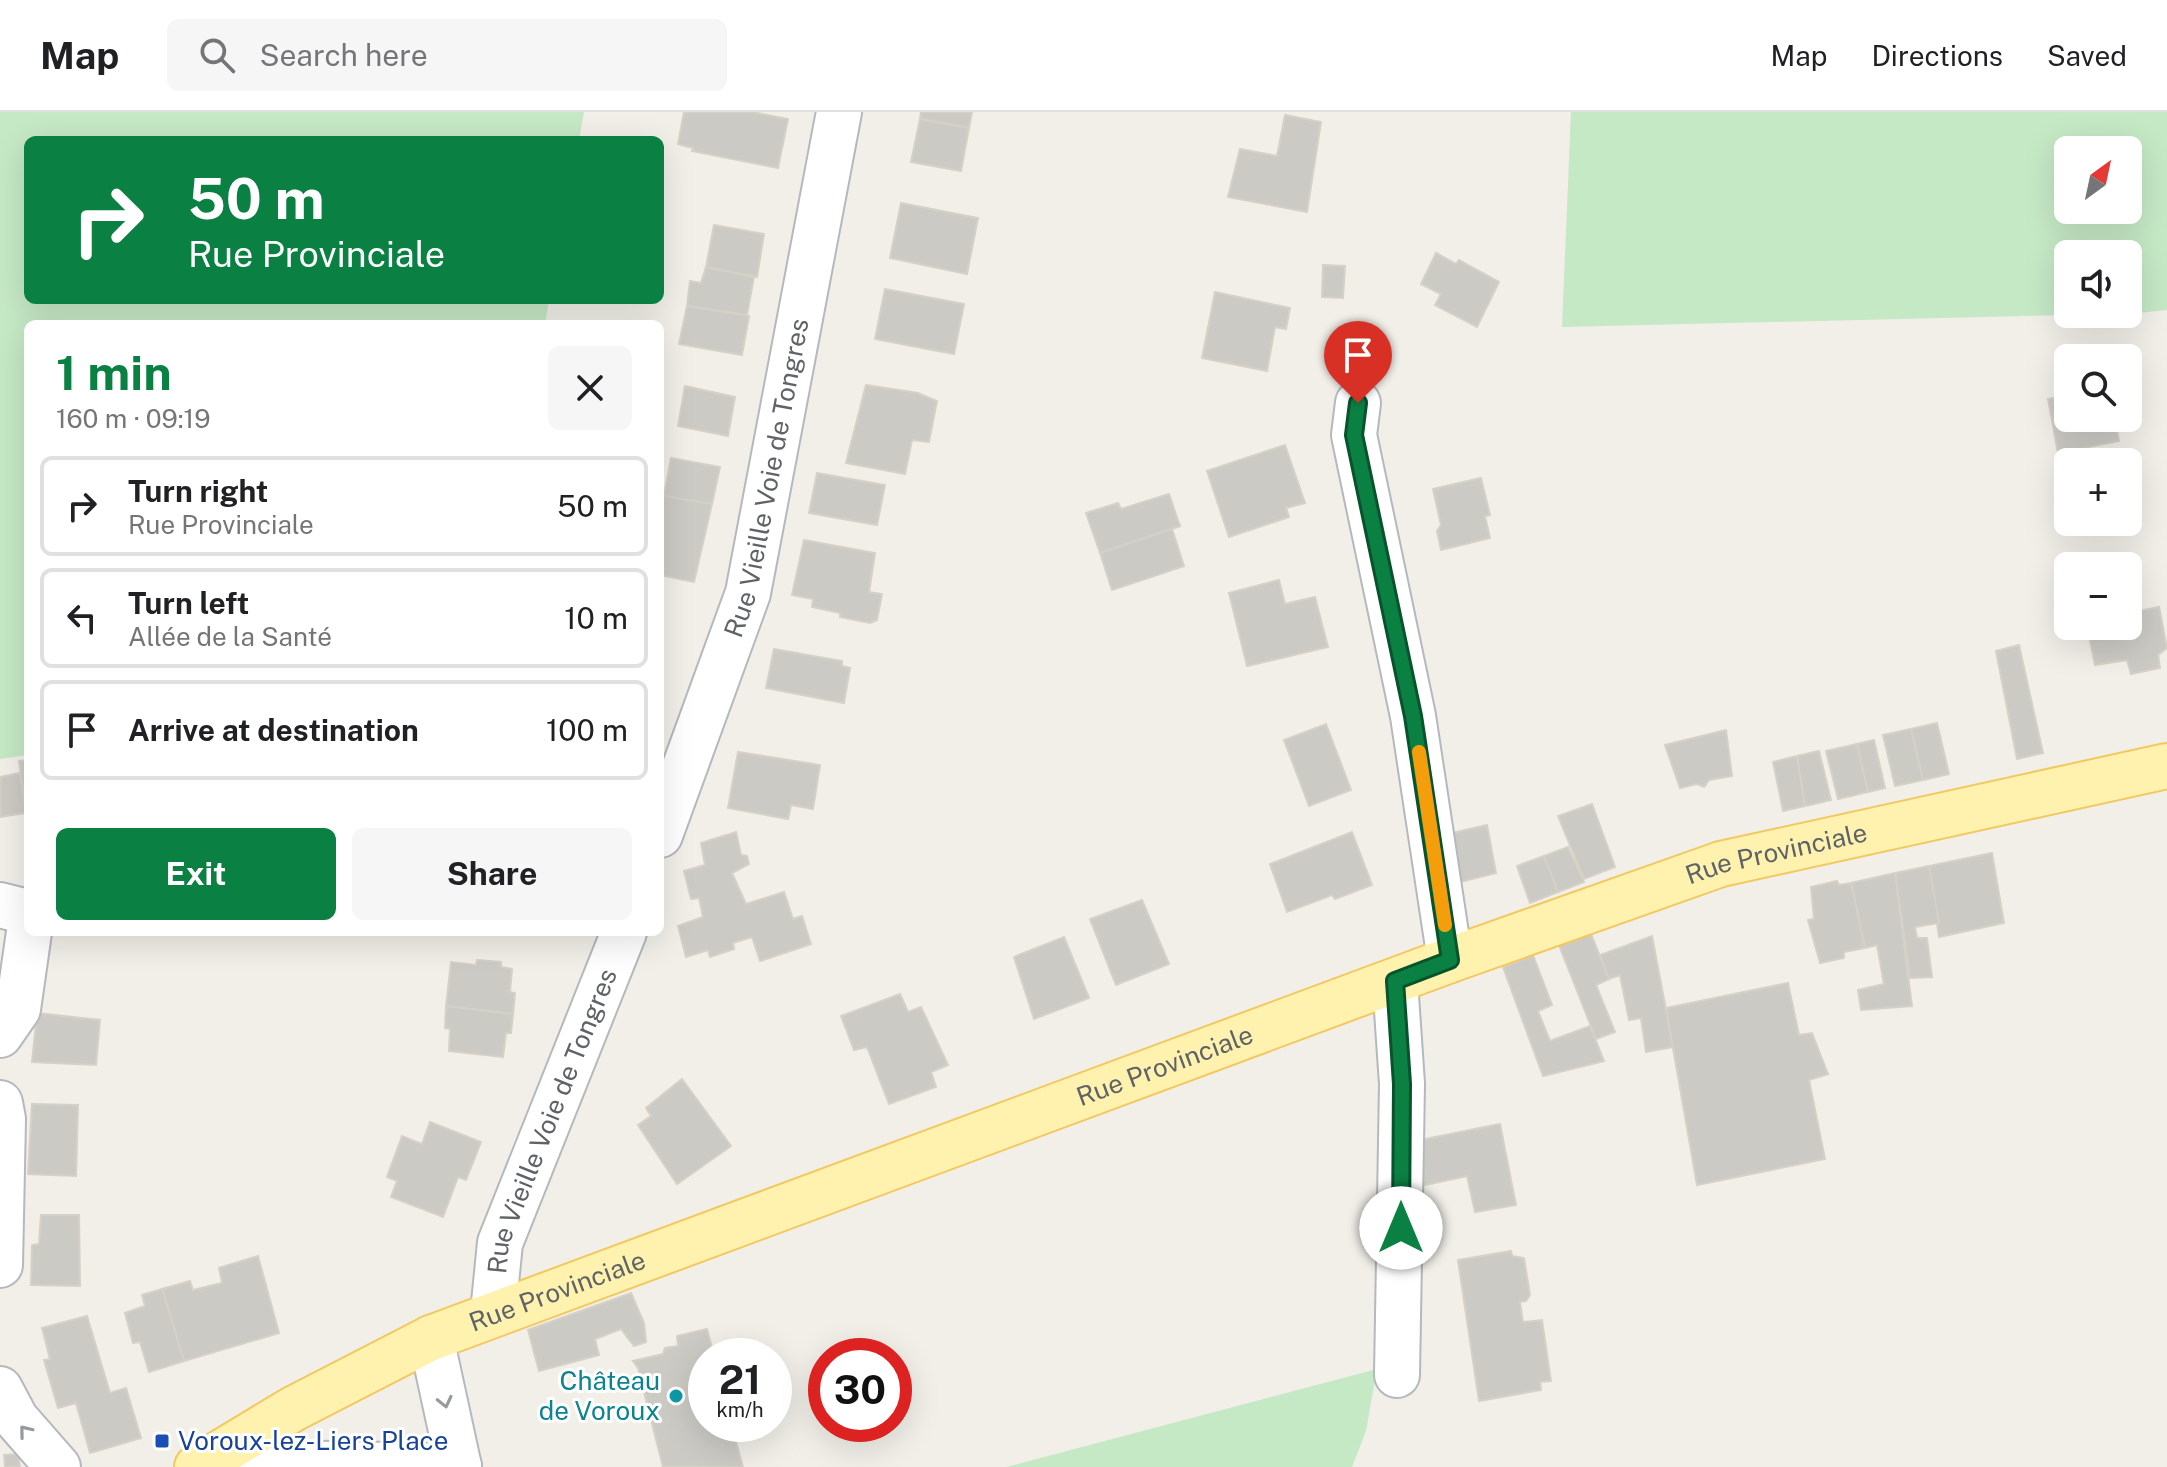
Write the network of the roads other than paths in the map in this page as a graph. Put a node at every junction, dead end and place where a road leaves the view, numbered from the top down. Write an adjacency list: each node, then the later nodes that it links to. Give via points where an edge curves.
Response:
1 (839, 112): 4 (street, Rue Vieille Voie de Tongres, via 748,593)
2 (1358, 403): 9 (street, via 1354,435 1413,716)
3 (2167, 766): 9 (main road, Rue Provinciale, via 1721,864)
4 (664, 824)
5 (0, 905): 6 (street)
6 (24, 911)
7 (28, 936): 11 (street, via 18,1009)
8 (622, 936): 14 (street, Rue Vieille Voie de Tongres, via 500,1243)
9 (1450, 960): 10 (main road, Rue Provinciale)
10 (1395, 981): 14 (main road, Rue Provinciale); 16 (street, via 1402,1084)
11 (0, 1035)
12 (0, 1103): 13 (street)
13 (0, 1265)
14 (493, 1313): 15 (main road, Rue Provinciale)
15 (431, 1338): 18 (main road, Rue Provinciale, via 293,1409); 19 (street, one-way to 19)
16 (1397, 1375)
17 (0, 1389): 20 (street, one-way to 17, via 16,1419)
18 (201, 1465): 19 (street)
19 (459, 1466)
20 (58, 1467)

